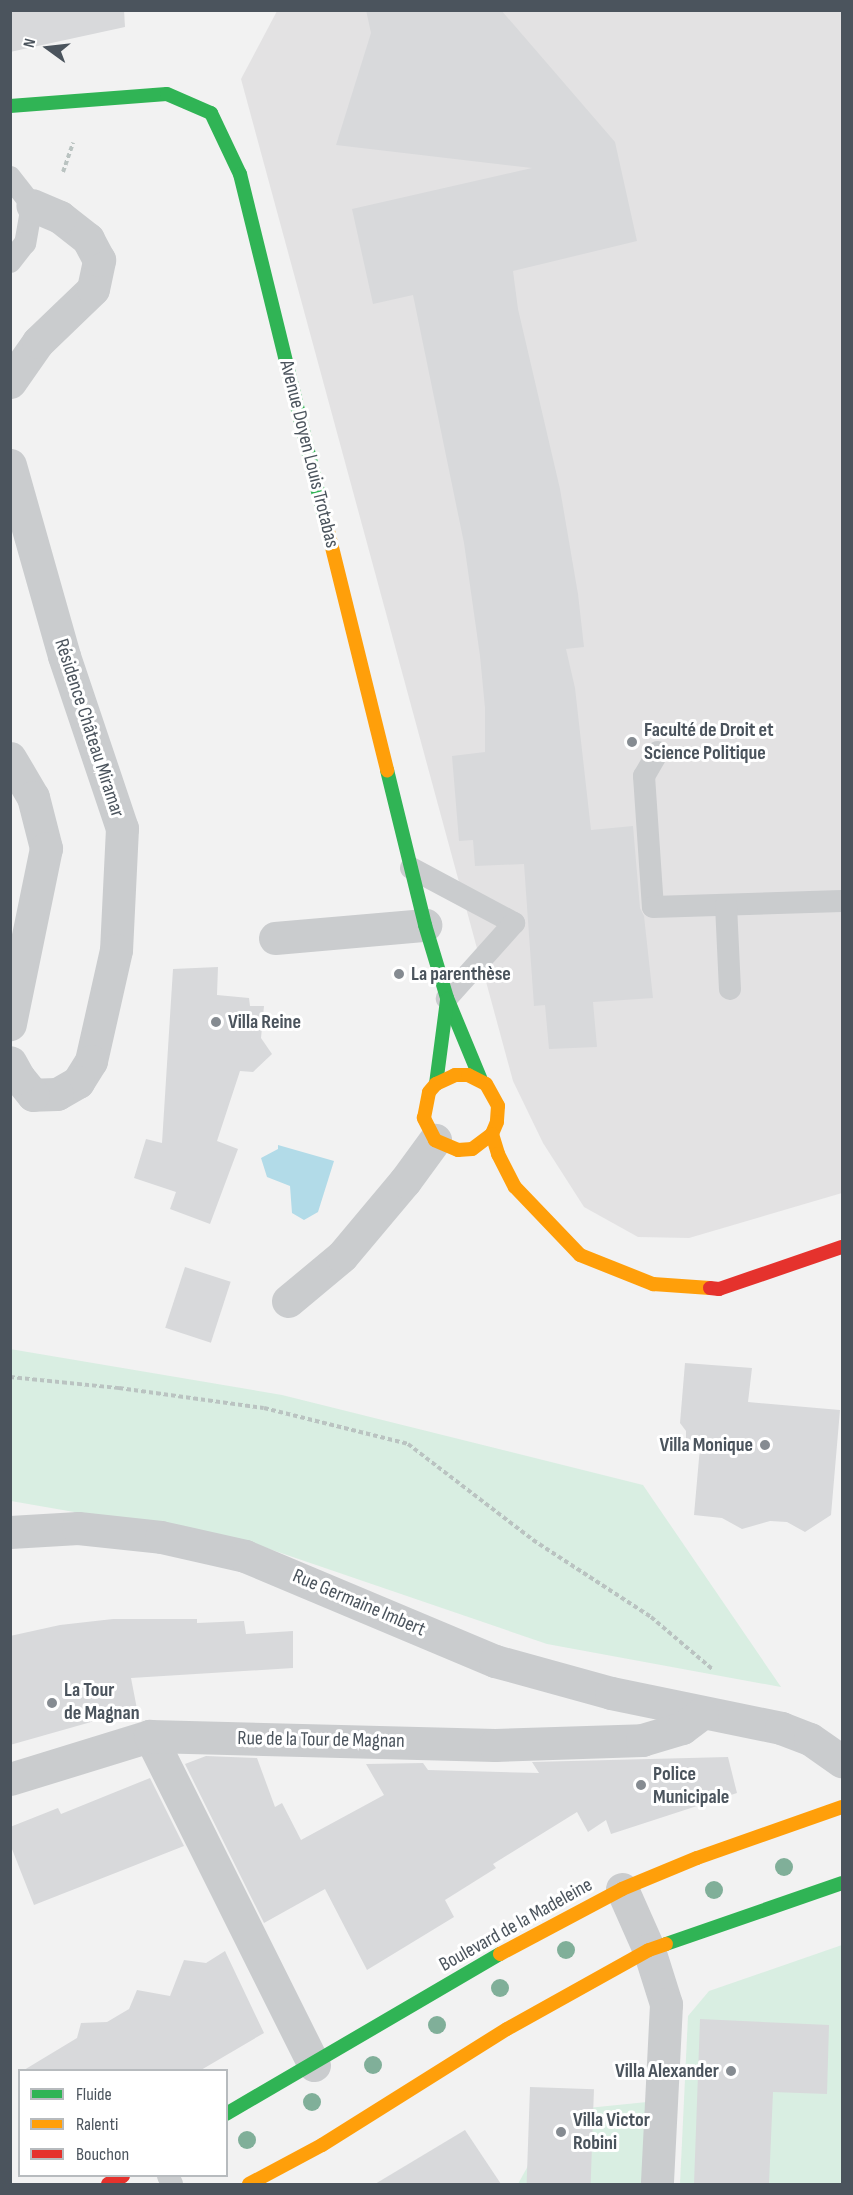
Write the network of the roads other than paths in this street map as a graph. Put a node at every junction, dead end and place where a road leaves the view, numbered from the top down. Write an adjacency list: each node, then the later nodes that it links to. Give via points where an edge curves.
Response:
1 (10, 106): 9 (street, Avenue Doyen Louis Trotabas, via 167,93 211,112 240,174)
2 (10, 177): 3 (lane)
3 (40, 208): 4 (lane, via 25,243); 5 (street, via 60,217 88,239 99,260 93,289 38,342)
4 (10, 262)
5 (10, 382)
6 (10, 465): 17 (street, Résidence Château Miramar, via 64,656 122,828 116,950 91,1060 78,1082 57,1094 33,1095)
7 (658, 752): 11 (lane, via 644,776 653,907)
8 (10, 758): 16 (street, via 33,797 46,848)
9 (411, 868): 12 (street, Avenue Doyen Louis Trotabas); 15 (lane, via 514,923)
10 (843, 902): 11 (lane)
11 (726, 905): 14 (lane)
12 (425, 925): 13 (street); 15 (street, Avenue Doyen Louis Trotabas)
13 (275, 938)
14 (730, 989)
15 (447, 998): 18 (street, Avenue Doyen Louis Trotabas); 19 (street, Avenue Doyen Louis Trotabas)
16 (10, 1024)
17 (10, 1062)
18 (481, 1080): 19 (street, via 455,1075); 20 (street, via 494,1094 498,1106)
19 (436, 1084): 21 (street, via 429,1092 424,1118)
20 (492, 1134): 21 (street, via 472,1149 458,1150); 22 (street, via 515,1187 580,1255 653,1284 719,1289)
21 (435, 1140): 23 (street, via 342,1256)
22 (843, 1247)
23 (288, 1301)
24 (10, 1532): 25 (street, Rue Germaine Imbert, via 78,1528 161,1537 245,1556 495,1661)
25 (702, 1713): 26 (street, Rue de la Tour de Magnan, via 682,1728 642,1740 495,1745); 27 (street, via 781,1728 810,1739)
26 (150, 1736): 28 (street, Rue de la Tour de Magnan); 33 (street)
27 (843, 1761)
28 (10, 1779)
29 (843, 1807): 31 (street, Boulevard de la Madeleine)
30 (843, 1883): 32 (street)
31 (622, 1889): 32 (street); 33 (street, Boulevard de la Madeleine, via 524,1940)
32 (649, 1950): 35 (street, via 507,2029 322,2145); 36 (street, via 666,2004)
33 (314, 2065): 34 (street, Boulevard de la Madeleine)
34 (228, 2113)
35 (249, 2184)
36 (657, 2184)

